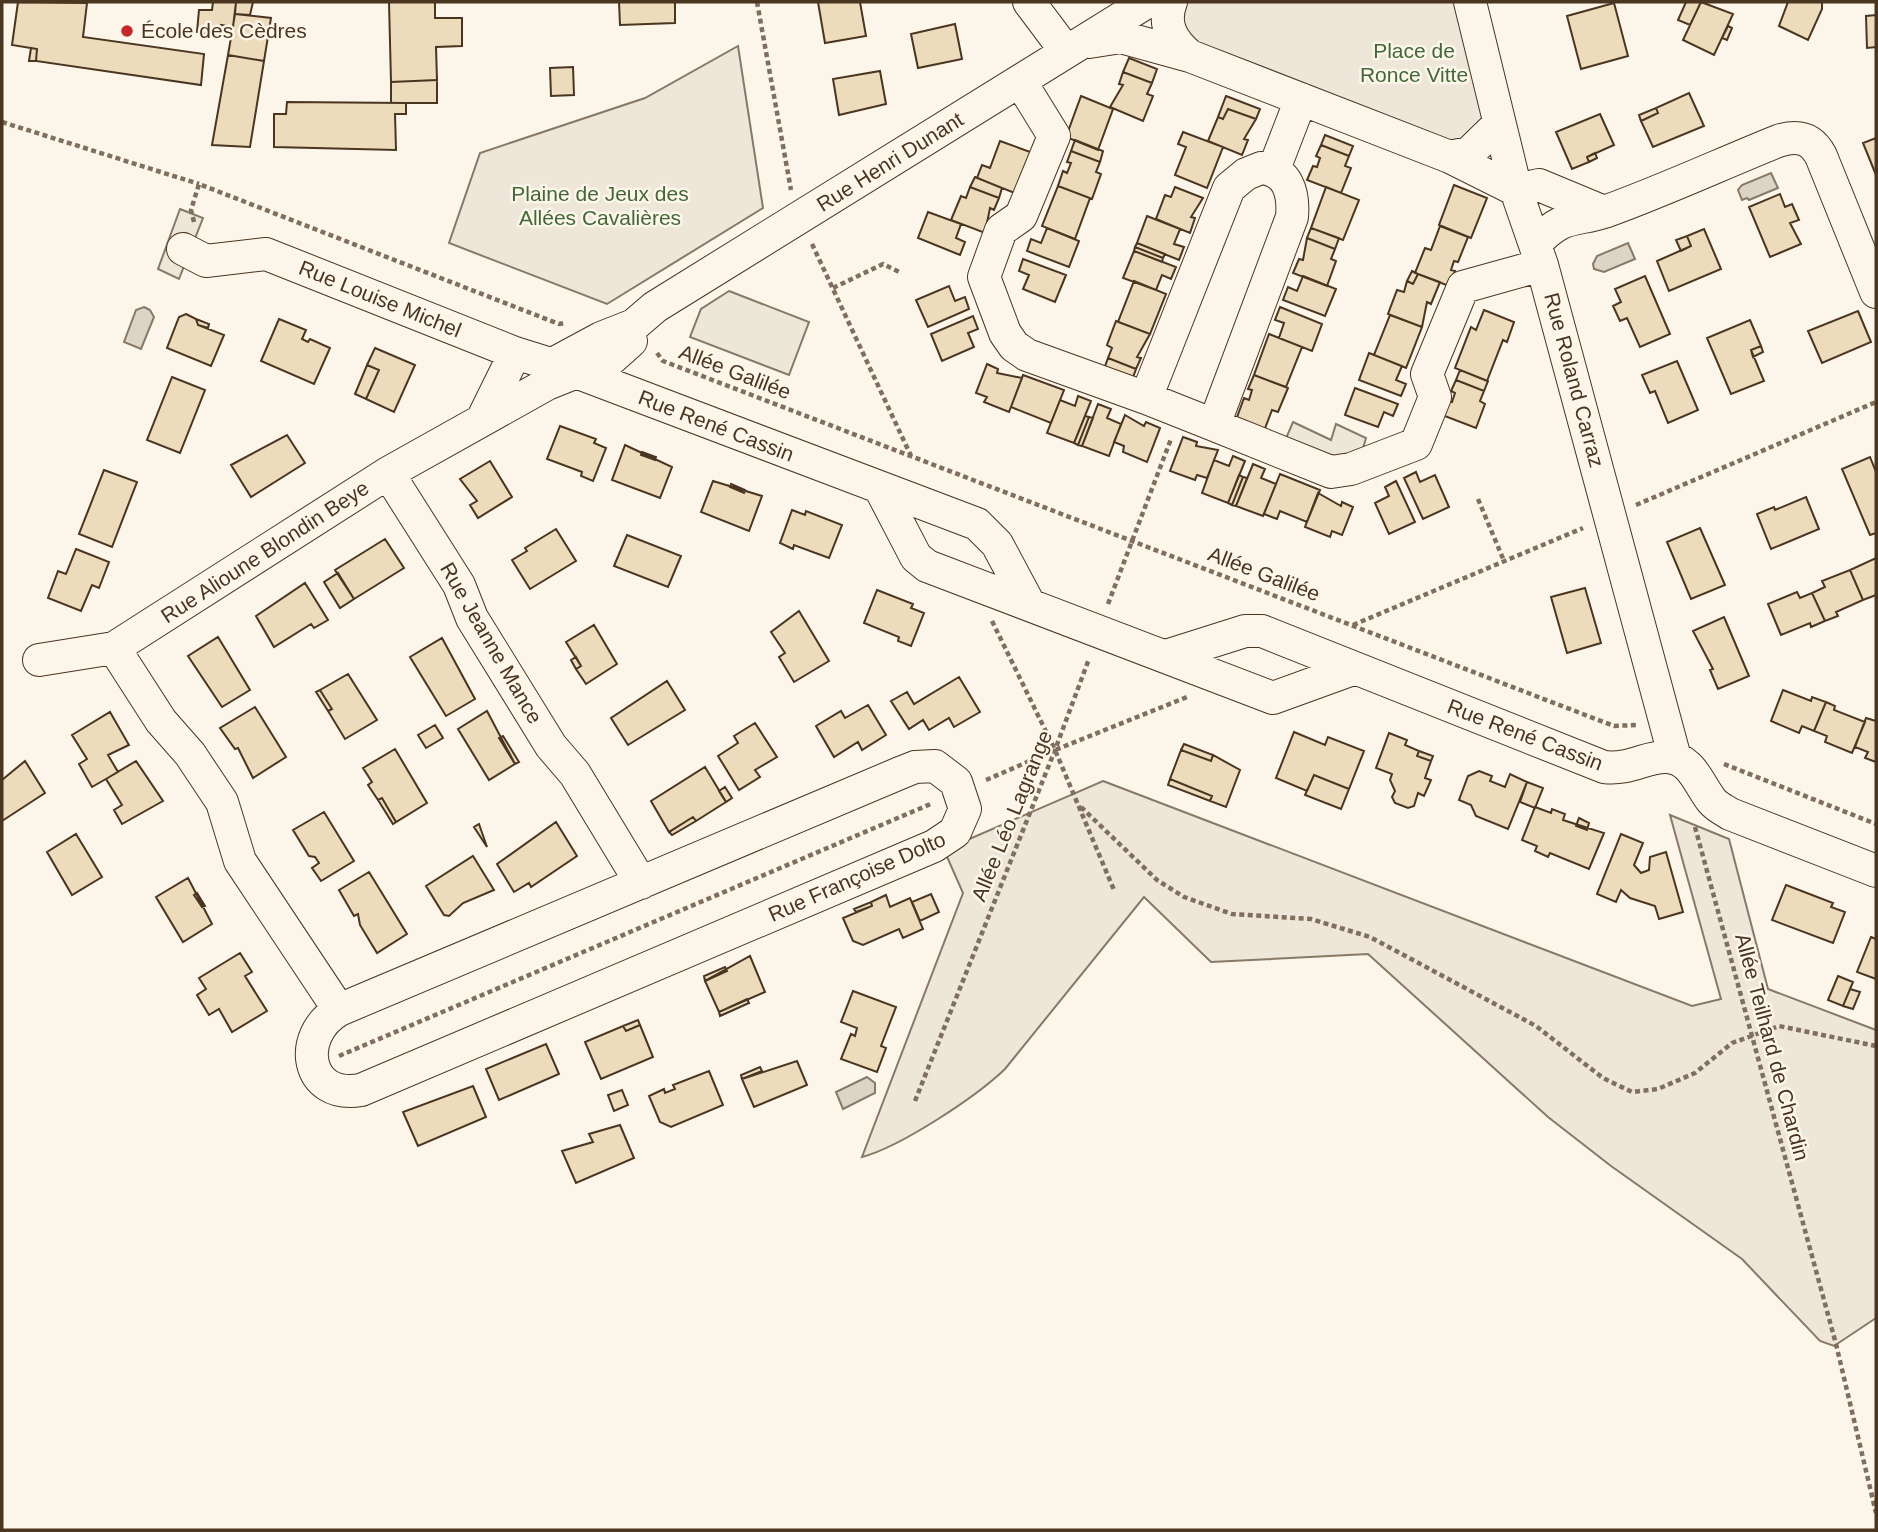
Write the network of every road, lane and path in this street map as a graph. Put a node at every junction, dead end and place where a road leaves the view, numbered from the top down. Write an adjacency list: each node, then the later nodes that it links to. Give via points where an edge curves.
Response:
1 (1029, 2): 5 (street)
2 (1147, 2): 5 (street, Rue Henri Dunant)
3 (1171, 2): 6 (street, via 1170,32 1174,43)
4 (1470, 2): 10 (street, Rue Roland Carraz)
5 (1065, 51): 6 (street, via 1101,38 1121,37); 7 (street, Rue Henri Dunant)
6 (1190, 56): 8 (street)
7 (1020, 81): 22 (street, Rue Henri Dunant, via 655,307); 25 (street, via 1054,136 1021,216 1001,230 984,273 1005,333 1027,355)
8 (1301, 99): 11 (street); 12 (street)
9 (2, 122): 13 (path)
10 (1499, 124): 11 (street, via 1469,153); 14 (street, Rue Roland Carraz)
11 (1450, 157): 14 (street)
12 (1273, 169): 25 (street, via 1246,174 1229,188); 29 (street, via 1289,188 1292,217)
13 (199, 184): 17 (path, via 191,210); 21 (path, via 559,324)
14 (1516, 190): 15 (street, via 1539,186); 16 (street, Rue Roland Carraz)
15 (1604, 212): 16 (street, via 1562,221); 20 (street, via 1778,141 1804,138 1821,156)
16 (1539, 254): 29 (street, via 1463,287 1427,374 1434,403 1420,437 1409,448 1331,472); 43 (street, Rue Roland Carraz)
17 (195, 255): 23 (street, Rue Louise Michel, via 266,254)
18 (901, 273): 19 (path, via 883,264)
19 (832, 288)
20 (1876, 292)
21 (572, 322)
22 (638, 337): 24 (street, Rue Henri Dunant, via 601,338); 26 (street, via 638,382); 33 (path, Allée Galilée, via 663,361)
23 (515, 353): 24 (street, Rue Louise Michel); 28 (street)
24 (563, 369): 26 (street, Rue René Cassin); 28 (street, Rue Alioune Blondin Beye)
25 (1146, 398): 27 (street)
26 (655, 403): 31 (street, Rue René Cassin)
27 (1181, 412): 29 (street); 33 (path, Allée Léo Lagrange)
28 (483, 418): 30 (street, Rue Alioune Blondin Beye)
29 (1214, 425)
30 (388, 473): 38 (street, Rue Alioune Blondin Beye); 51 (street, Rue Jeanne Mance, via 459,584 472,618)
31 (880, 488): 35 (street, via 916,557); 36 (street, Rue René Cassin, via 977,524 997,544)
32 (1478, 499): 34 (path)
33 (1132, 541): 37 (path, Allée Léo Lagrange); 43 (path, Allée Galilée, via 1614,726 1652,722)
34 (1504, 561)
35 (974, 583): 36 (street); 44 (path)
36 (1028, 602): 37 (street)
37 (1099, 629): 39 (street); 44 (path, Allée Léo Lagrange)
38 (114, 648): 40 (street, Rue Alioune Blondin Beye); 52 (street, via 160,721 190,754 222,803 240,861)
39 (1166, 656): 41 (street, Rue René Cassin, via 1254,630); 42 (street)
40 (39, 660)
41 (1353, 669): 42 (street, via 1273,698); 45 (street, Rue René Cassin, via 1604,767)
42 (1228, 680): 44 (path)
43 (1667, 727): 45 (street, Rue Roland Carraz)
44 (1055, 750): 55 (path, Allée Léo Lagrange)
45 (1675, 758): 50 (street, via 1692,769 1714,804 1730,814)
46 (1718, 759): 49 (path, via 1732,769)
47 (1079, 805): 53 (path, via 1157,880 1184,897 1232,914 1311,919 1370,937 1513,1012 1603,1078 1632,1092 1658,1088 1695,1073 1723,1049)
48 (1694, 824): 53 (path, Allée Teilhard de Chardin)
49 (1876, 824)
50 (1876, 871)
51 (641, 883): 52 (street, Rue Françoise Dolto); 52 (street, Rue Françoise Dolto, via 915,768 935,766 961,791 965,809 960,825 934,846 361,1090 330,1085 312,1061 311,1045 318,1028)
52 (339, 1010)
53 (1753, 1034): 54 (path, via 1788,1026); 56 (path, Allée Teilhard de Chardin, via 1836,1343)
54 (1876, 1046)
55 (915, 1101)
56 (1876, 1513)

